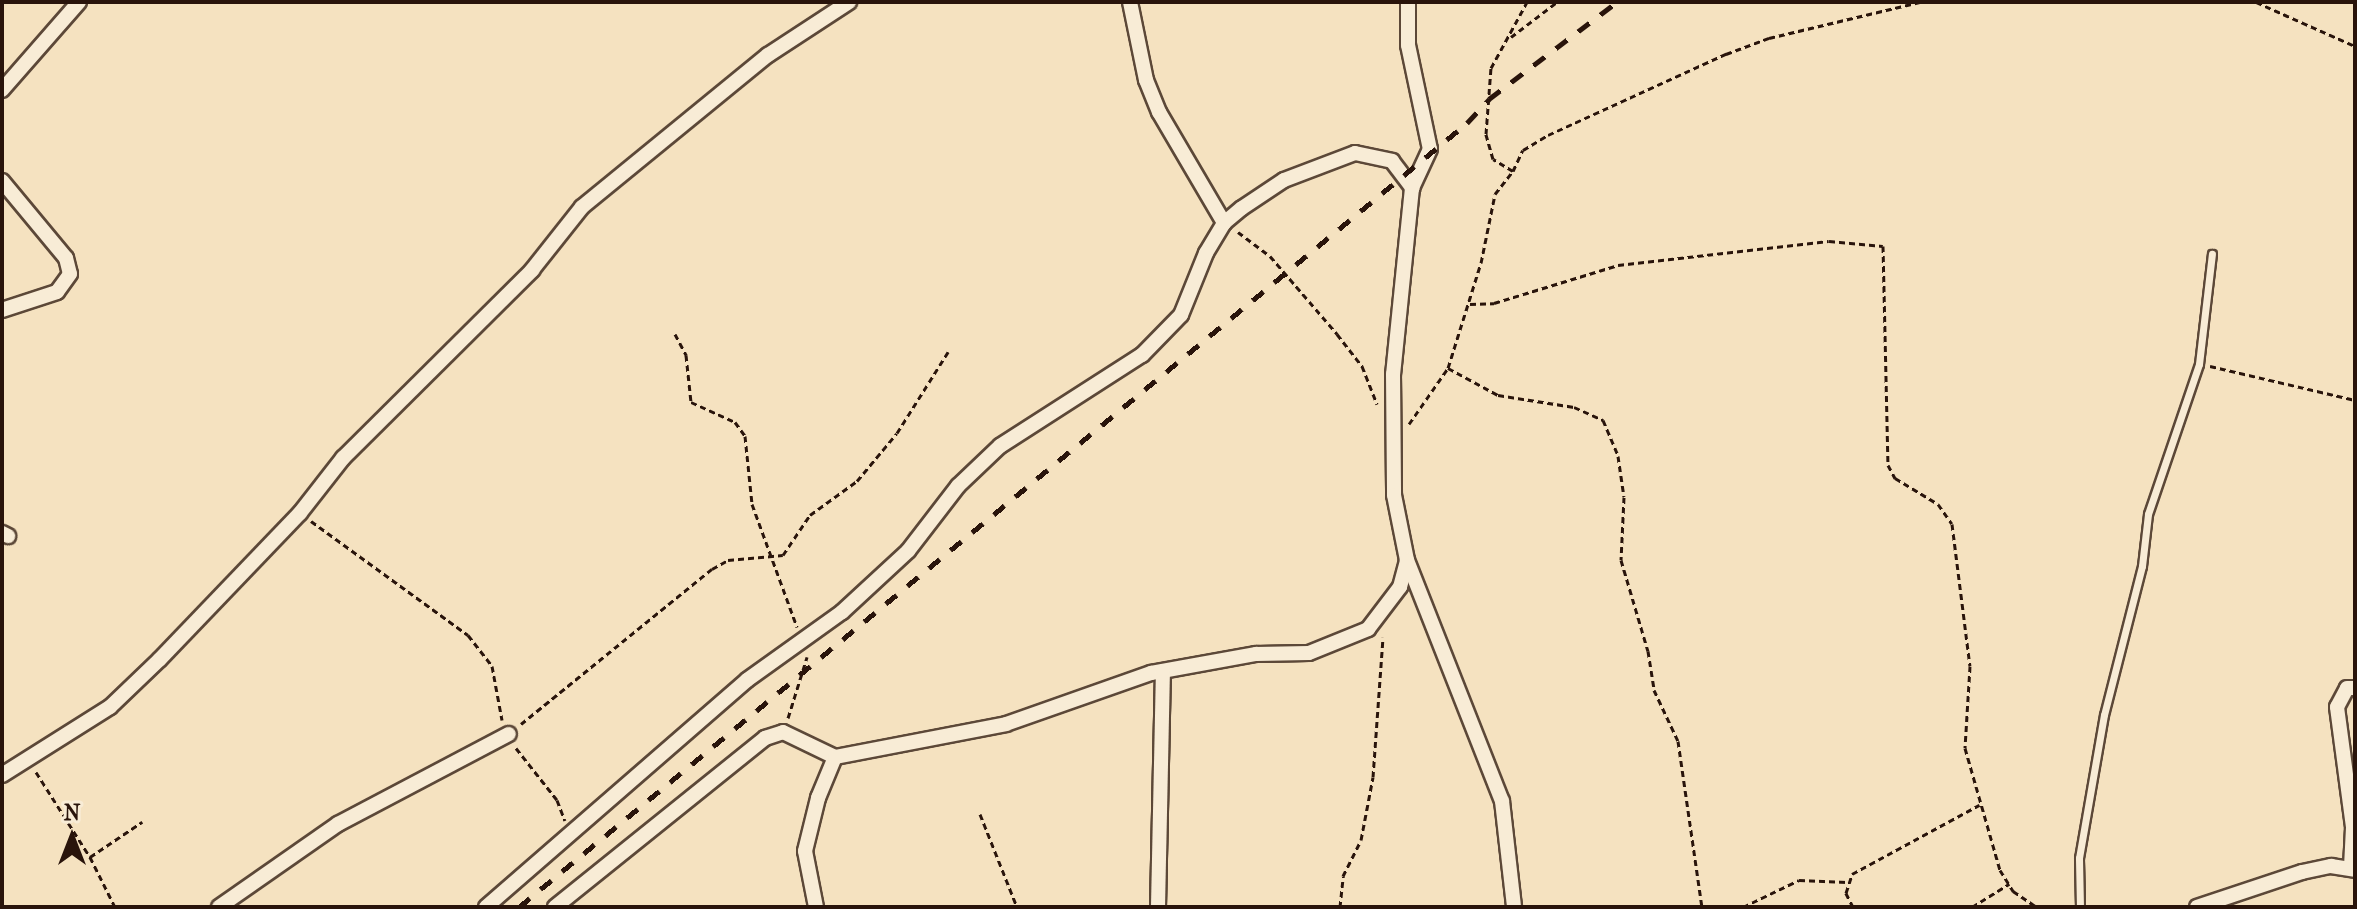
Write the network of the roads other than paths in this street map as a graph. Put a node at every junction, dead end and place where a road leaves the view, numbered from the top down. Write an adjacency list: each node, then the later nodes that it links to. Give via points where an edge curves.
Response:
1 (79, 2): 5 (street)
2 (849, 2): 16 (street, via 768,55 582,207 532,270 343,458 300,513 110,707)
3 (1130, 2): 8 (street, via 1146,80 1159,112)
4 (1408, 2): 7 (street, via 1408,45 1430,149)
5 (2, 90)
6 (2, 181): 10 (street, via 66,258 70,274 57,292)
7 (1412, 188): 8 (street, via 1392,161 1355,153 1284,180); 11 (street, via 1392,445 1394,495)
8 (1224, 223): 19 (street, via 1190,297 1165,334 1107,382 1076,395 1000,446 958,486 908,551 806,640 747,680)
9 (2212, 254): 24 (lane, via 2199,364 2148,514 2142,566 2104,715 2079,858)
10 (2, 310)
11 (1407, 560): 12 (street, via 1390,602 1368,629 1353,637 1309,653 1256,654); 23 (street, via 1502,801)
12 (1163, 671): 15 (street, via 1006,724); 22 (street)
13 (2355, 688): 17 (street, via 2347,688 2337,707 2353,827)
14 (509, 734): 18 (street, via 338,824)
15 (835, 757): 20 (street, via 783,732 746,750); 21 (street, via 805,851)
16 (2, 775)
17 (2353, 869): 25 (street, via 2302,872)
18 (219, 907)
19 (486, 907)
20 (555, 907)
21 (816, 907)
22 (1158, 907)
23 (1514, 907)
24 (2080, 907)
25 (2197, 907)

